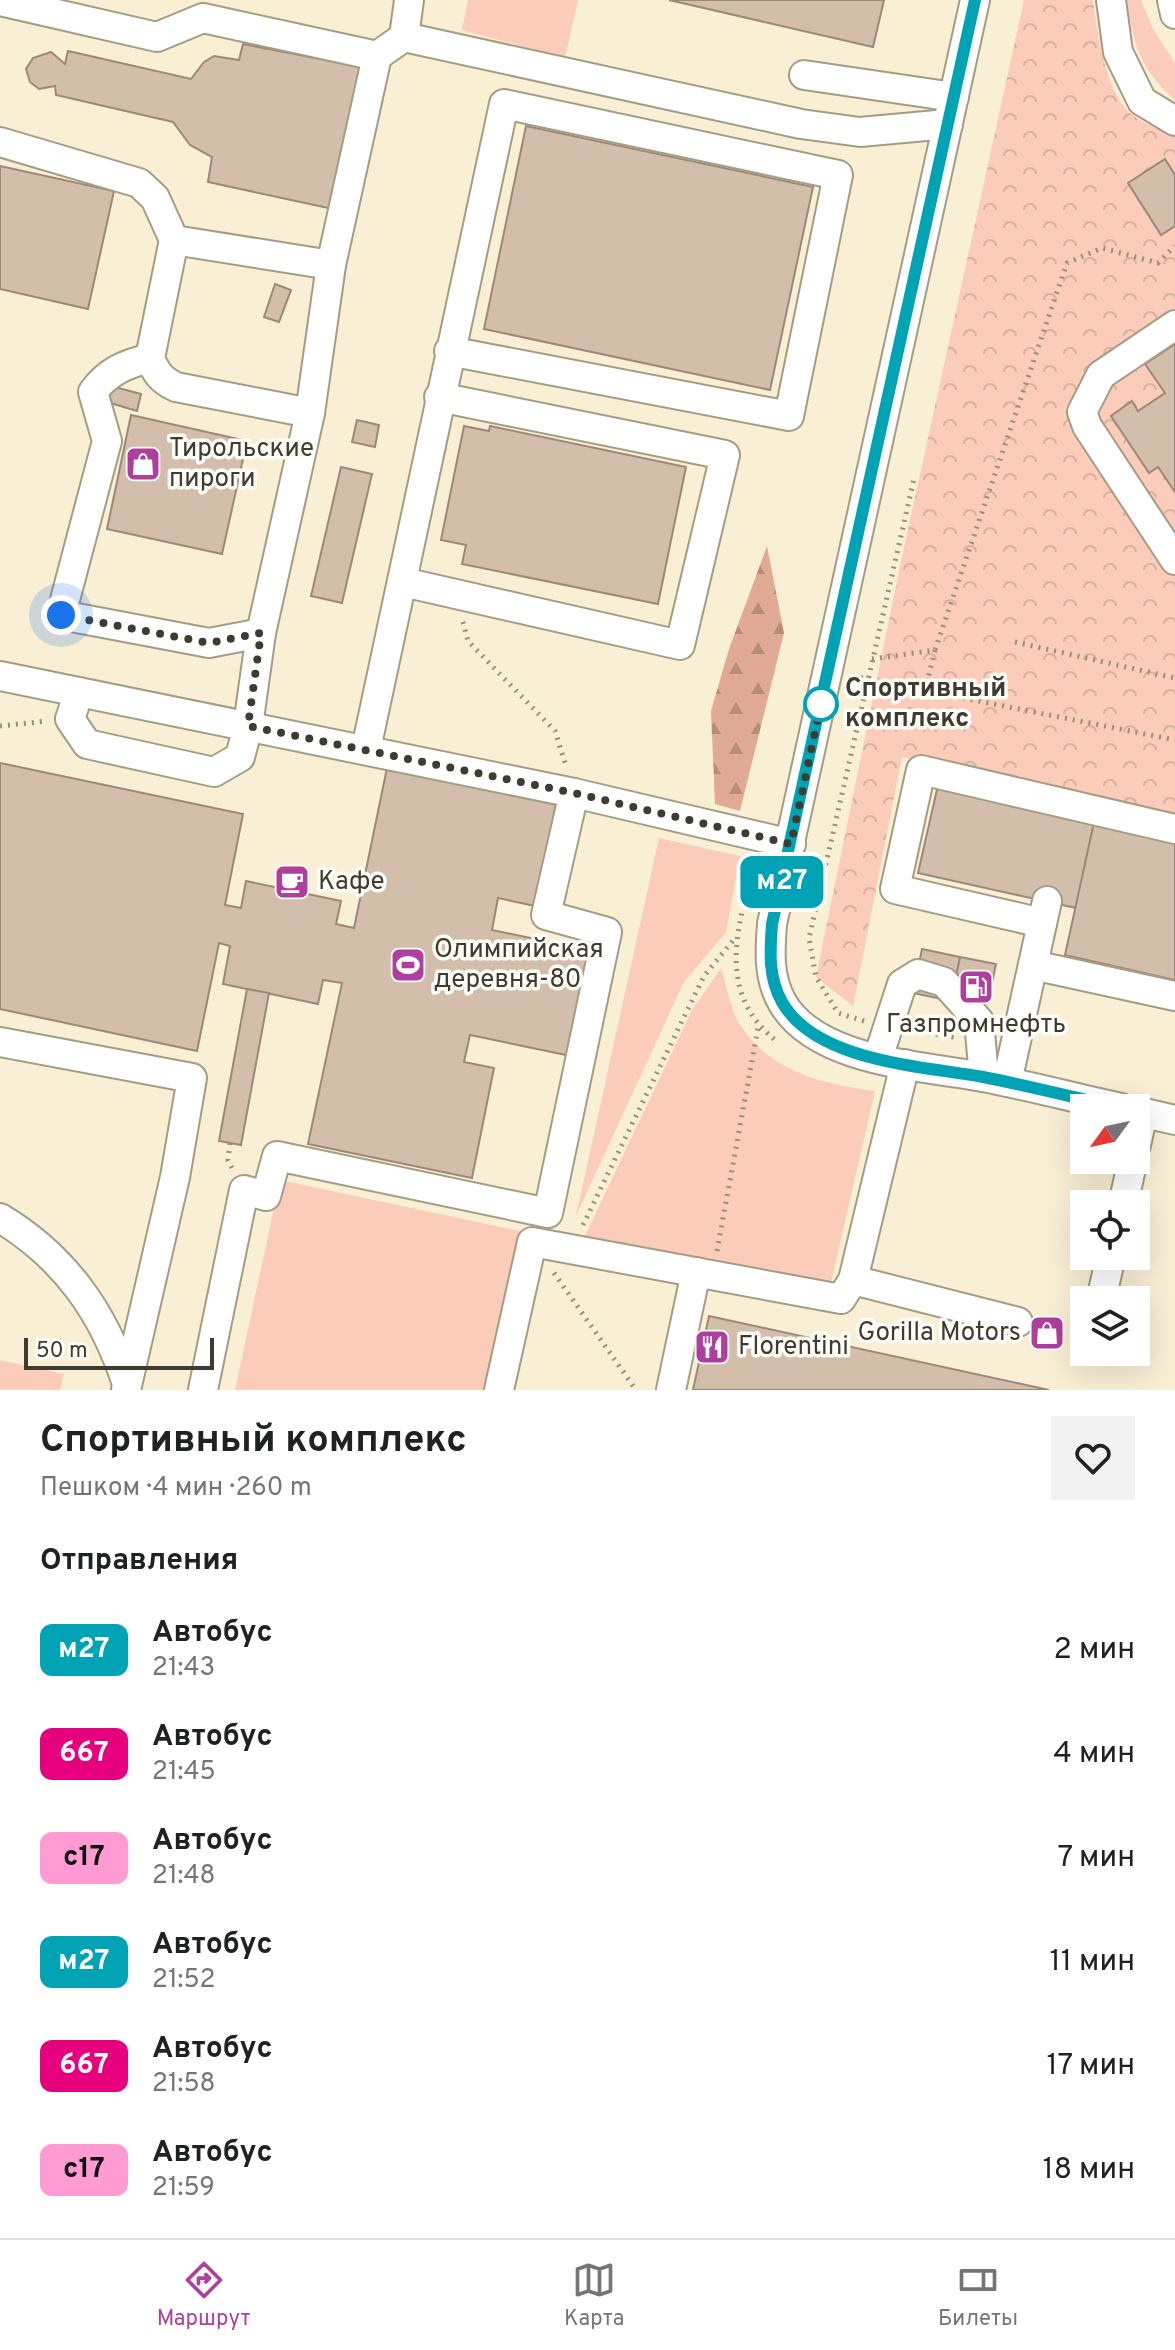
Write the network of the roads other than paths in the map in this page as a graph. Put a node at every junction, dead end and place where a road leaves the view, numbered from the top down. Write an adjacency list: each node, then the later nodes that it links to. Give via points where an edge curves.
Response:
1 (409, 0): 8 (street)
2 (975, 0): 11 (street)
3 (1111, 0): 12 (street, via 1118,52 1142,101)
4 (1172, 0): 7 (street)
5 (0, 1): 6 (street, via 157,37)
6 (205, 9): 9 (street)
7 (1175, 14)
8 (404, 37): 9 (street); 11 (street, via 801,124 860,132)
9 (377, 56): 15 (street)
10 (804, 75): 11 (street)
11 (951, 111): 30 (street)
12 (1175, 121)
13 (0, 142): 14 (street, via 139,183 155,198)
14 (174, 240): 15 (street); 18 (street)
15 (331, 265): 20 (street)
16 (1175, 325): 21 (street, via 1101,375 1082,412)
17 (449, 351): 17 (street, via 504,104 838,175 789,416); 19 (street)
18 (150, 358): 20 (street, via 163,381 176,387); 23 (street, via 103,378 93,392 107,441 61,615 209,643)
19 (439, 397): 22 (street); 22 (street, via 725,455 680,645)
20 (310, 413): 23 (street)
21 (1175, 560)
22 (403, 582): 27 (street)
23 (261, 633): 26 (street)
24 (0, 676): 25 (street)
25 (79, 692): 26 (street); 26 (street, via 70,719 87,744 214,772 240,757)
26 (248, 726): 27 (street)
27 (366, 749): 28 (street)
28 (574, 793): 30 (street); 44 (street, via 546,915 607,932 548,1213 277,1156 266,1196 244,1190)
29 (1175, 829): 31 (street, via 921,770 895,889 1044,912)
30 (791, 844): 34 (street, via 769,959 782,1003 817,1036)
31 (1033, 965): 32 (street); 35 (street)
32 (1175, 996)
33 (0, 1042): 43 (street, via 192,1078)
34 (892, 1061): 35 (street); 35 (street, via 888,1028 902,984 918,974 944,982 979,1021); 41 (street)
35 (996, 1080): 36 (street)
36 (1070, 1097)
37 (1150, 1115): 38 (street)
38 (1175, 1120)
39 (0, 1218): 43 (street, via 29,1235 75,1281 112,1338)
40 (704, 1274): 41 (street, via 841,1299); 45 (street, via 532,1242); 46 (street)
41 (853, 1280): 42 (street)
42 (1018, 1322)
43 (127, 1388)
44 (203, 1390)
45 (499, 1390)
46 (671, 1390)

